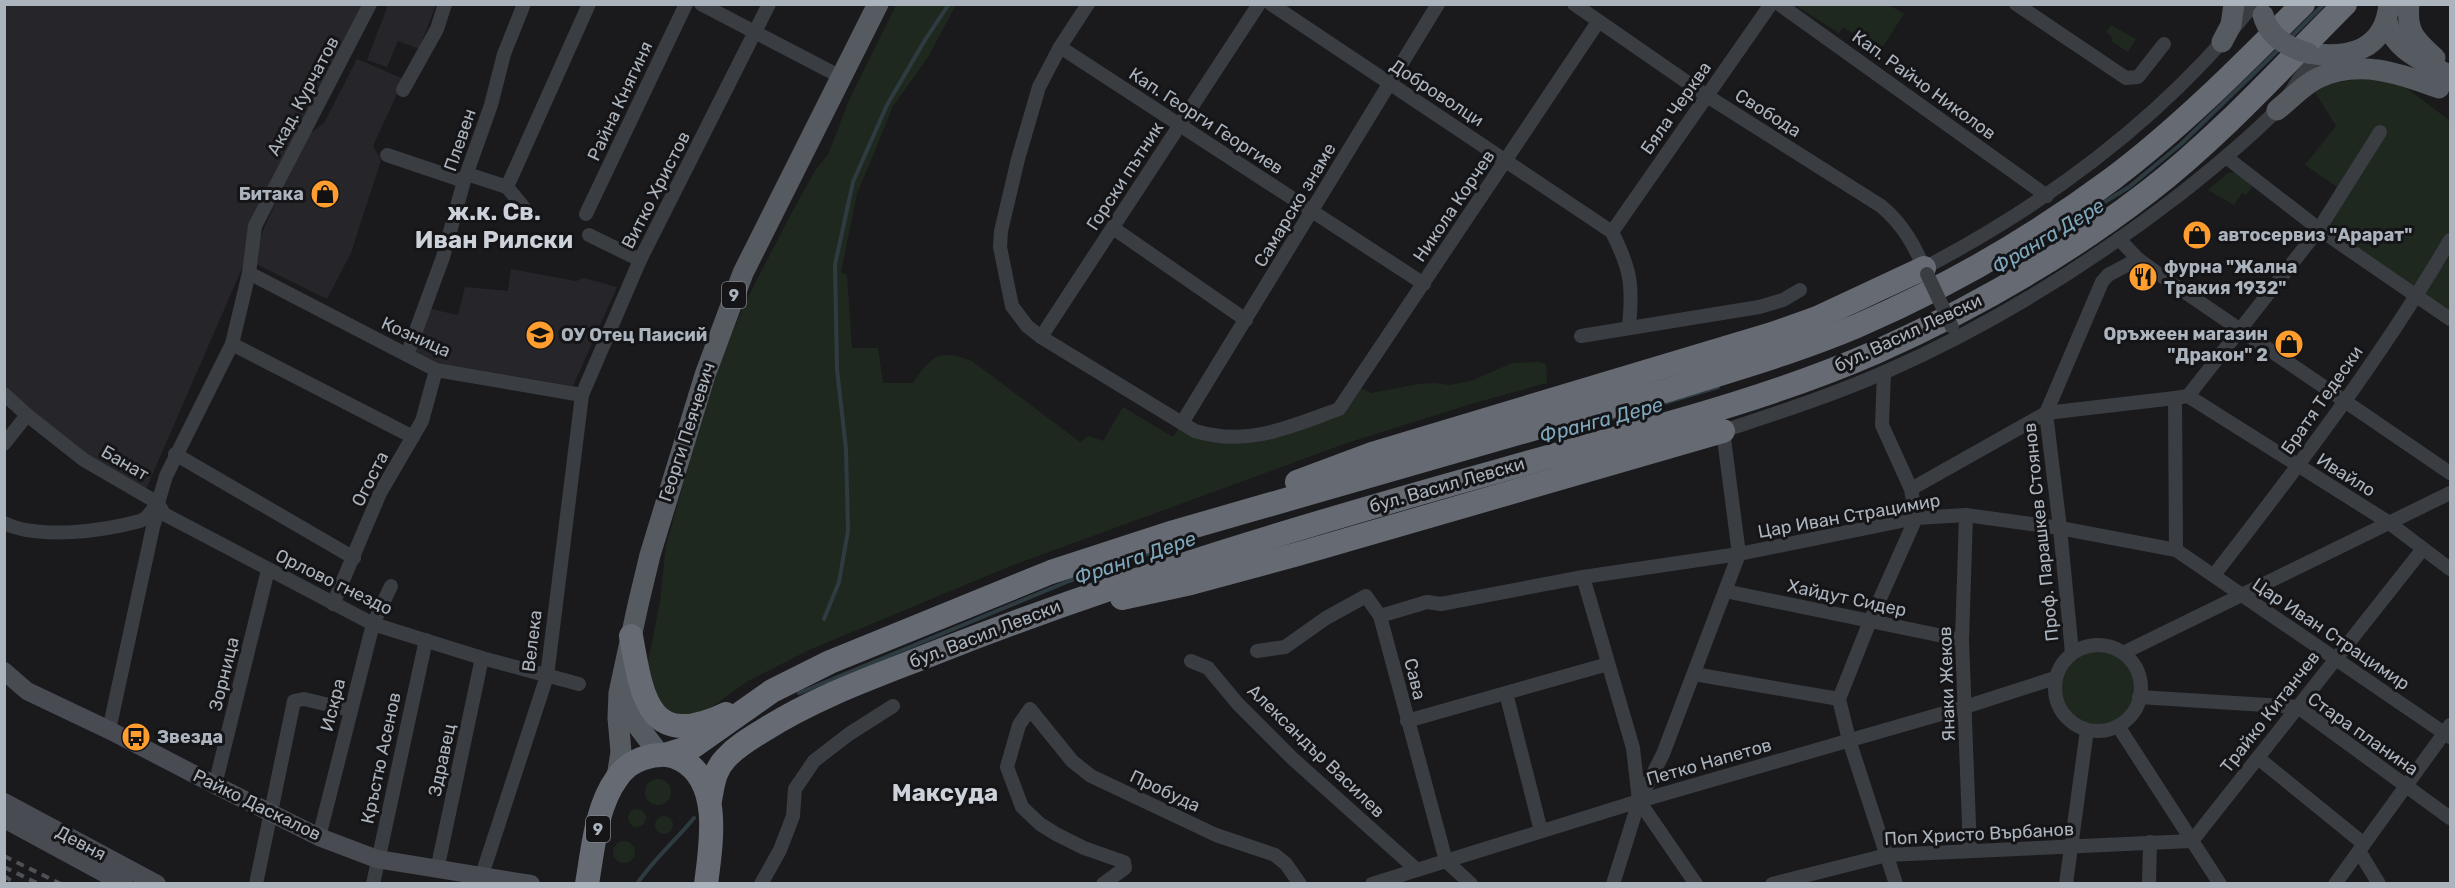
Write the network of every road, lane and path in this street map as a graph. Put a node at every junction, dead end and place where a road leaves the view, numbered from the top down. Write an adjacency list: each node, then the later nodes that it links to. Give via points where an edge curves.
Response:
1 (370, 4): 56 (street, Акад. Курчатов, via 255,226)
2 (446, 4): 33 (street, via 437,29)
3 (524, 4): 41 (street, Плевен)
4 (589, 4): 42 (street)
5 (686, 4): 46 (street, Райна Княгиня)
6 (701, 4): 24 (street)
7 (769, 4): 24 (street, Витко Христов)
8 (878, 4): 30 (main road, Георги Пеячевич / 9)
9 (1088, 4): 27 (street)
10 (1259, 4): 36 (street, Горски пътник)
11 (1271, 4): 32 (street, Доброволци)
12 (1438, 4): 32 (street, Самарско знаме)
13 (1574, 4): 23 (street, Свобода)
14 (1771, 4): 34 (street, Бяла Черква)
15 (1779, 4): 43 (street, Кап. Райчо Николов)
16 (2016, 4): 26 (street, via 2126,78 2141,74)
17 (2234, 4): 25 (main road, via 2231,25)
18 (2303, 4): 92 (highway, бул. Васил Левски, via 2190,114 2113,178 2016,244 1910,301 1818,341 1679,387)
19 (2345, 4): 106 (highway, бул. Васил Левски, via 2222,126 2149,191 2019,278 1876,352 1727,404 1257,541 1109,587)
20 (2409, 4): 31 (main road, via 2410,28)
21 (2259, 8): 25 (street); 29 (main road, bridge, via 2276,38 2290,47)
22 (2388, 13): 28 (main road, via 2372,42); 31 (main road, via 2391,36 2399,46)
23 (1598, 22): 34 (street, Свобода); 40 (street, Никола Корчев)
24 (755, 32): 30 (street); 54 (street, Витко Христов)
25 (2222, 42): 43 (street, via 2124,137)
26 (2164, 44)
27 (1060, 47): 36 (street, Кап. Георги Георгиев); 66 (street, via 1038,87 1001,231 1000,247 1012,306)
28 (2357, 51): 29 (main road); 31 (main road, via 2374,53)
29 (2318, 54): 35 (street)
30 (841, 77): 109 (main road, Георги Пеячевич / 9, via 743,273 722,325 655,536)
31 (2448, 83): 35 (main road, via 2370,68 2348,70 2317,79)
32 (1389, 84): 40 (street, Доброволци); 44 (street, Самарско знаме)
33 (403, 90)
34 (1707, 96): 49 (street, Бяла Черква); 55 (street, Свобода, via 1881,206 1914,244)
35 (2277, 110): 39 (street)
36 (1180, 124): 44 (street, Кап. Георги Георгиев); 47 (street, Горски пътник)
37 (2380, 132): 48 (street)
38 (387, 155): 41 (street)
39 (2226, 157): 48 (street); 51 (street)
40 (1506, 160): 49 (street, Доброволци); 57 (street, Никола Корчев)
41 (465, 177): 42 (street); 68 (street, Плевен)
42 (507, 187): 45 (street)
43 (2047, 196): 55 (street)
44 (1312, 211): 57 (street, Кап. Георги Георгиев); 61 (street, Самарско знаме)
45 (529, 214)
46 (586, 214)
47 (1113, 228): 61 (street); 66 (street, Горски пътник)
48 (2319, 229): 59 (street); 63 (street)
49 (1612, 232): 62 (street, via 1630,274)
50 (589, 235): 54 (street)
51 (2119, 239): 53 (street); 64 (street, via 2010,309)
52 (2451, 240): 59 (street, Братя Тедески)
53 (2138, 259): 63 (street); 75 (street, Проф. Парашкев Стоянов, via 2102,282)
54 (640, 261): 72 (street, Витко Христов)
55 (1926, 271): 64 (street, Свобода, bridge); 92 (highway, via 1818,318 1372,454)
56 (249, 273): 67 (street); 68 (street, Козница)
57 (1424, 284): 77 (street, Никола Корчев, via 1339,409 1269,434 1236,438 1215,437)
58 (1800, 290): 62 (street, via 1759,307)
59 (2418, 296): 60 (street); 74 (street, Братя Тедески)
60 (2451, 319)
61 (1246, 320): 77 (street, Самарско знаме)
62 (1629, 327): 65 (street)
63 (2240, 329): 73 (street); 74 (street)
64 (1954, 333): 70 (street)
65 (1581, 336)
66 (1041, 338): 77 (street)
67 (232, 344): 79 (street); 81 (street)
68 (407, 356): 69 (street, Козница)
69 (436, 370): 72 (street, Козница); 79 (street, Огоста, via 422,421)
70 (1884, 373): 78 (street); 84 (street, via 1882,425)
71 (4, 394): 76 (street, Банат)
72 (582, 395): 121 (street, Велека)
73 (2182, 397): 75 (street); 82 (street, Ивайло); 93 (street)
74 (2344, 400): 82 (street, Братя Тедески); 83 (street)
75 (2046, 413): 84 (street); 91 (street, Проф. Парашкев Стоянов)
76 (27, 415): 80 (street); 86 (street, Банат, via 84,460)
77 (1182, 423)
78 (1723, 431): 95 (street); 106 (highway, via 1191,583)
79 (413, 437): 96 (street, Огоста, via 380,493)
80 (4, 444)
81 (175, 454): 86 (street); 96 (street)
82 (2298, 466): 89 (street, Ивайло); 99 (street, Братя Тедески)
83 (2451, 473)
84 (1911, 489): 88 (street)
85 (2451, 493): 89 (street)
86 (159, 505): 90 (street, Банат, via 140,521 76,533 40,532); 98 (street, Орлово гнездо, via 164,514); 135 (street)
87 (1966, 515): 88 (street, Цар Иван Страцимир); 91 (street, Цар Иван Страцимир); 111 (street, Янаки Жеков)
88 (1916, 518): 95 (street, Цар Иван Страцимир); 107 (street)
89 (2388, 522): 94 (street, Ивайло); 103 (street)
90 (4, 523)
91 (2060, 528): 93 (street, Цар Иван Страцимир); 113 (street, Проф. Парашкев Стоянов)
92 (1174, 532): 126 (highway, бул. Васил Левски, via 1005,590 862,647)
93 (2176, 550): 99 (street, Цар Иван Страцимир)
94 (2422, 550): 97 (street, Ивайло); 116 (street, Трайко Китанчев)
95 (1739, 554): 100 (street, Цар Иван Страцимир); 102 (street)
96 (354, 558): 104 (street, Огоста)
97 (2451, 569)
98 (268, 570): 104 (street, Орлово гнездо); 142 (street, Зорница)
99 (2214, 575): 103 (street, Цар Иван Страцимир)
100 (1583, 577): 105 (street, Цар Иван Страцимир, via 1441,604 1427,602); 118 (street)
101 (391, 586): 108 (street, Искра)
102 (1725, 591): 107 (street, Хайдут Сидер); 120 (street)
103 (2241, 594): 114 (street); 116 (street, Цар Иван Страцимир)
104 (333, 604): 108 (street, Орлово гнездо)
105 (1380, 616): 112 (street, via 1366,596 1285,647); 133 (street, Сава)
106 (1020, 620): 144 (highway, бул. Васил Левски, via 827,696 777,722 727,757 717,771)
107 (1870, 621): 111 (street, Хайдут Сидер); 128 (street)
108 (373, 624): 110 (street, Орлово гнездо); 132 (street, Искра)
109 (631, 636): 122 (main road, Георги Пеячевич / 9); 126 (highway, via 643,696 652,712 666,722 699,725)
110 (426, 640): 115 (street, Орлово гнездо); 158 (street, Кръстю Асенов)
111 (1962, 640): 130 (street, Янаки Жеков)
112 (1257, 651)
113 (2072, 652): 114 (street, via 2098,644); 123 (street)
114 (2123, 653): 127 (street, via 2140,676)
115 (482, 658): 121 (street, Орлово гнездо); 160 (street, Здравец)
116 (2336, 658): 131 (street, Трайко Китанчев); 137 (street, Цар Иван Страцимир)
117 (1191, 661): 161 (street, Александър Василев, via 1208,668 1292,758)
118 (1608, 664): 125 (street); 145 (street, via 1633,748)
119 (4, 671): 135 (street, Райко Даскалов, via 27,692)
120 (1694, 674): 128 (street); 145 (street)
121 (548, 676): 124 (street, Орлово гнездо); 162 (street, Велека)
122 (622, 677): 139 (main road, Георги Пеячевич / 9, via 635,722); 141 (main road, Георги Пеячевич / 9)
123 (2055, 678): 130 (street, Петко Напетов); 136 (street, via 2058,704 2066,717)
124 (579, 684)
125 (1506, 693): 133 (street); 150 (street)
126 (763, 697): 139 (highway, бул. Васил Левски, via 694,746)
127 (2139, 698): 131 (street, Стара планина); 134 (street, via 2130,717)
128 (1839, 699): 138 (street)
129 (893, 706): 170 (street, via 814,761 795,789 793,816)
130 (1965, 707): 138 (street, Петко Напетов); 156 (street, Янаки Жеков)
131 (2298, 707): 140 (street, Трайко Китанчев); 143 (street, Стара планина)
132 (350, 710): 147 (street, via 304,699 294,701); 151 (street, Искра)
133 (1407, 721): 159 (street, Сава)
134 (2118, 726): 136 (street); 152 (street)
135 (109, 730): 142 (street, Райко Даскалов)
136 (2087, 730): 154 (street)
137 (2449, 731): 143 (street)
138 (1849, 740): 145 (street, Петко Напетов); 157 (street)
139 (664, 754): 141 (highway, бул. Васил Левски, via 630,764); 144 (highway, 9, via 693,767)
140 (2258, 758): 152 (street, Трайко Китанчев); 155 (street)
141 (617, 777): 169 (highway, 9, via 601,816)
142 (214, 785): 147 (street, Райко Даскалов)
143 (2406, 786): 148 (street, Стара планина); 155 (street)
144 (710, 800): 163 (highway, 9)
145 (1639, 801): 150 (street, Петко Напетов); 175 (street); 176 (street)
146 (4, 802): 165 (street, Девня)
147 (271, 813): 151 (street, Райко Даскалов); 166 (street)
148 (2451, 818)
149 (4, 819): 164 (street, Девня)
150 (1541, 831): 159 (street, Петко Напетов)
151 (319, 837): 158 (street, Райко Даскалов)
152 (2192, 841): 153 (street, Поп Христо Върбанов); 181 (street)
153 (2150, 842): 154 (street, Поп Христо Върбанов); 180 (street)
154 (2070, 846): 156 (street, Поп Христо Върбанов); 179 (street)
155 (2362, 847): 182 (street); 183 (street)
156 (1970, 851): 157 (street, Поп Христо Върбанов)
157 (1887, 855): 177 (street, Поп Христо Върбанов); 178 (street)
158 (377, 859): 160 (street, Райко Даскалов); 167 (street, Кръстю Асенов)
159 (1446, 861): 161 (street, Петко Напетов); 174 (street)
160 (437, 870): 162 (street, Райко Даскалов)
161 (1417, 870): 173 (street, Петко Напетов)
162 (480, 880): 168 (street, Райко Даскалов)
163 (709, 882)
164 (124, 884)
165 (158, 884)
166 (256, 884)
167 (373, 884)
168 (531, 884)
169 (587, 884)
170 (761, 884)
171 (1103, 884): 172 (street, Прoбудa, via 1123,872 1124,862 1056,834 1027,813 1019,802 1007,767 1019,724 1030,709 1071,761 1091,776 1216,835 1275,855)
172 (1300, 884)
173 (1372, 884)
174 (1472, 884)
175 (1612, 884)
176 (1696, 884)
177 (1772, 884)
178 (1896, 884)
179 (2066, 884)
180 (2149, 884)
181 (2220, 884)
182 (2335, 884)
183 (2379, 884)

